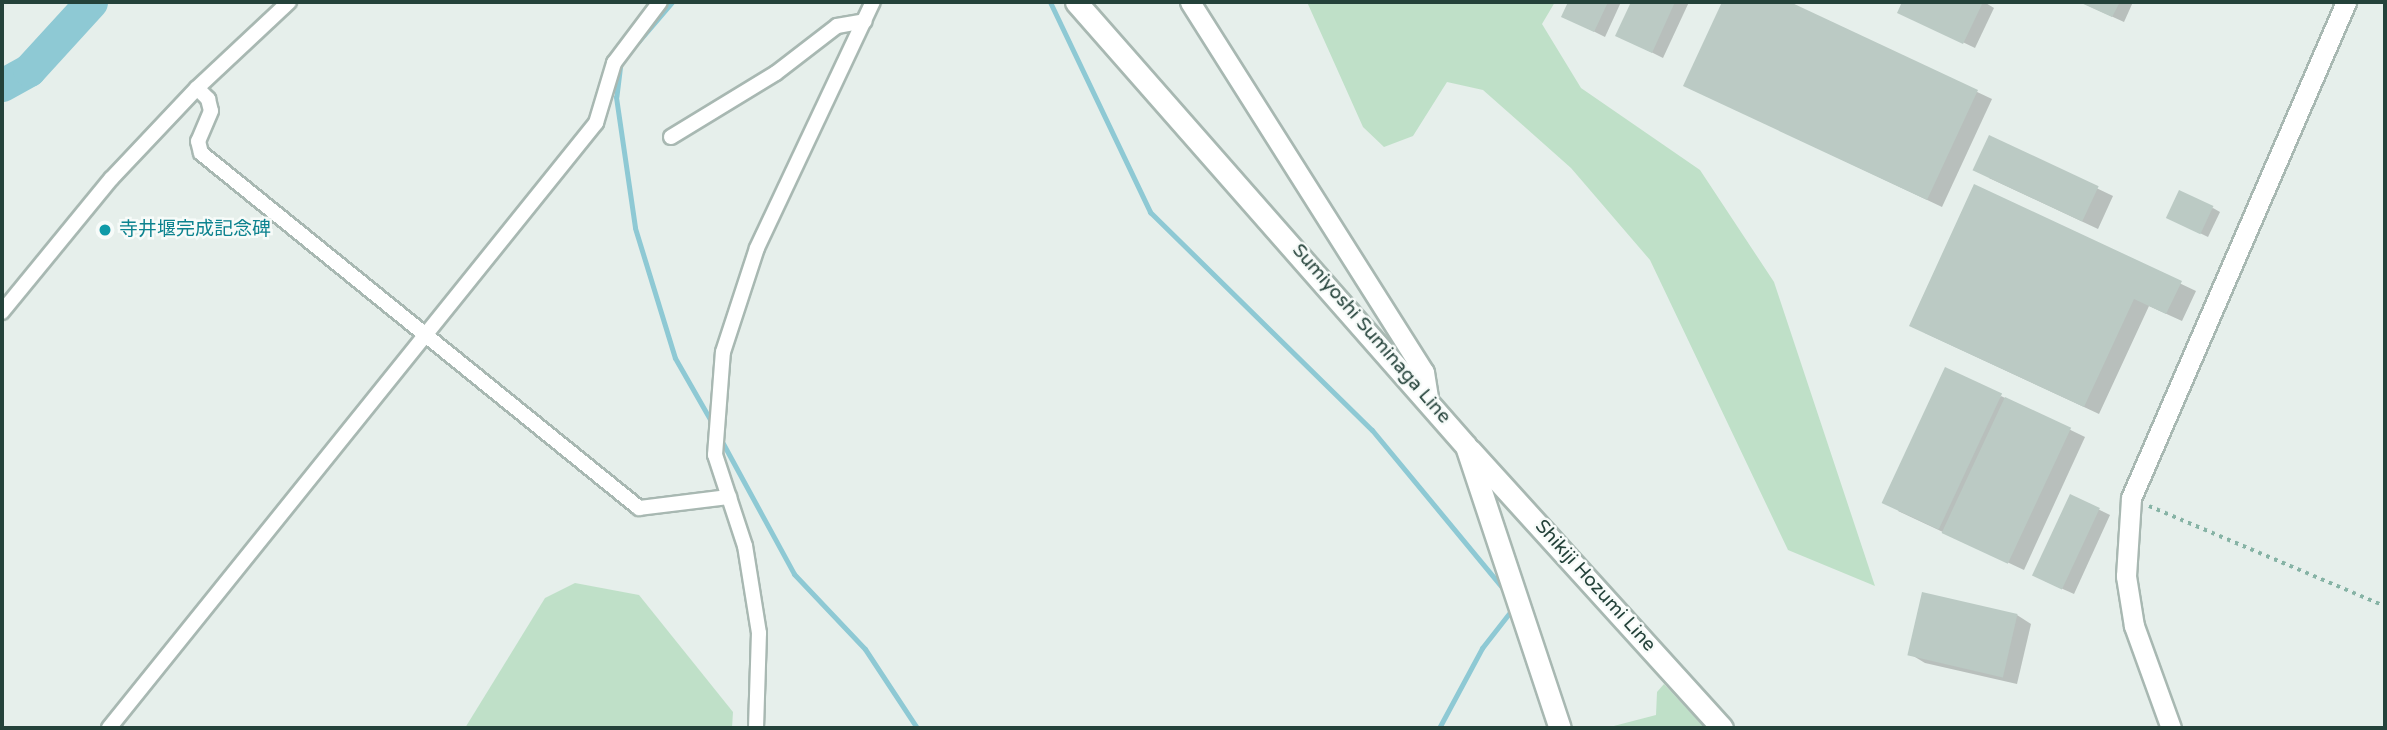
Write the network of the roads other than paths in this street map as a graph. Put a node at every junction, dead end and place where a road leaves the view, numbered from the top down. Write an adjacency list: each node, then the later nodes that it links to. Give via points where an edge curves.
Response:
1 (289, 2): 8 (street)
2 (660, 2): 11 (street, via 614,63 606,103 596,122)
3 (873, 2): 7 (street)
4 (1076, 2): 12 (main road, Sumiyoshi Suminaga Line)
5 (1190, 2): 12 (street, via 1424,372)
6 (2346, 2): 19 (street, via 2131,498 2126,576 2134,626)
7 (864, 21): 9 (street, via 837,26 776,73); 14 (street, via 757,248 723,352 715,455)
8 (197, 88): 10 (street, via 111,179); 11 (street, via 211,111 198,141 201,153)
9 (671, 137)
10 (2, 312)
11 (426, 337): 14 (street, via 639,508); 15 (street)
12 (1428, 398): 13 (main road, Sumiyoshi Suminaga Line)
13 (1466, 446): 17 (main road, Sumiyoshi Suminaga Line); 18 (main road, Shikiji Hozumi Line)
14 (729, 497): 16 (street, via 745,546 758,633)
15 (109, 728)
16 (756, 728)
17 (1560, 728)
18 (1722, 728)
19 (2171, 728)

